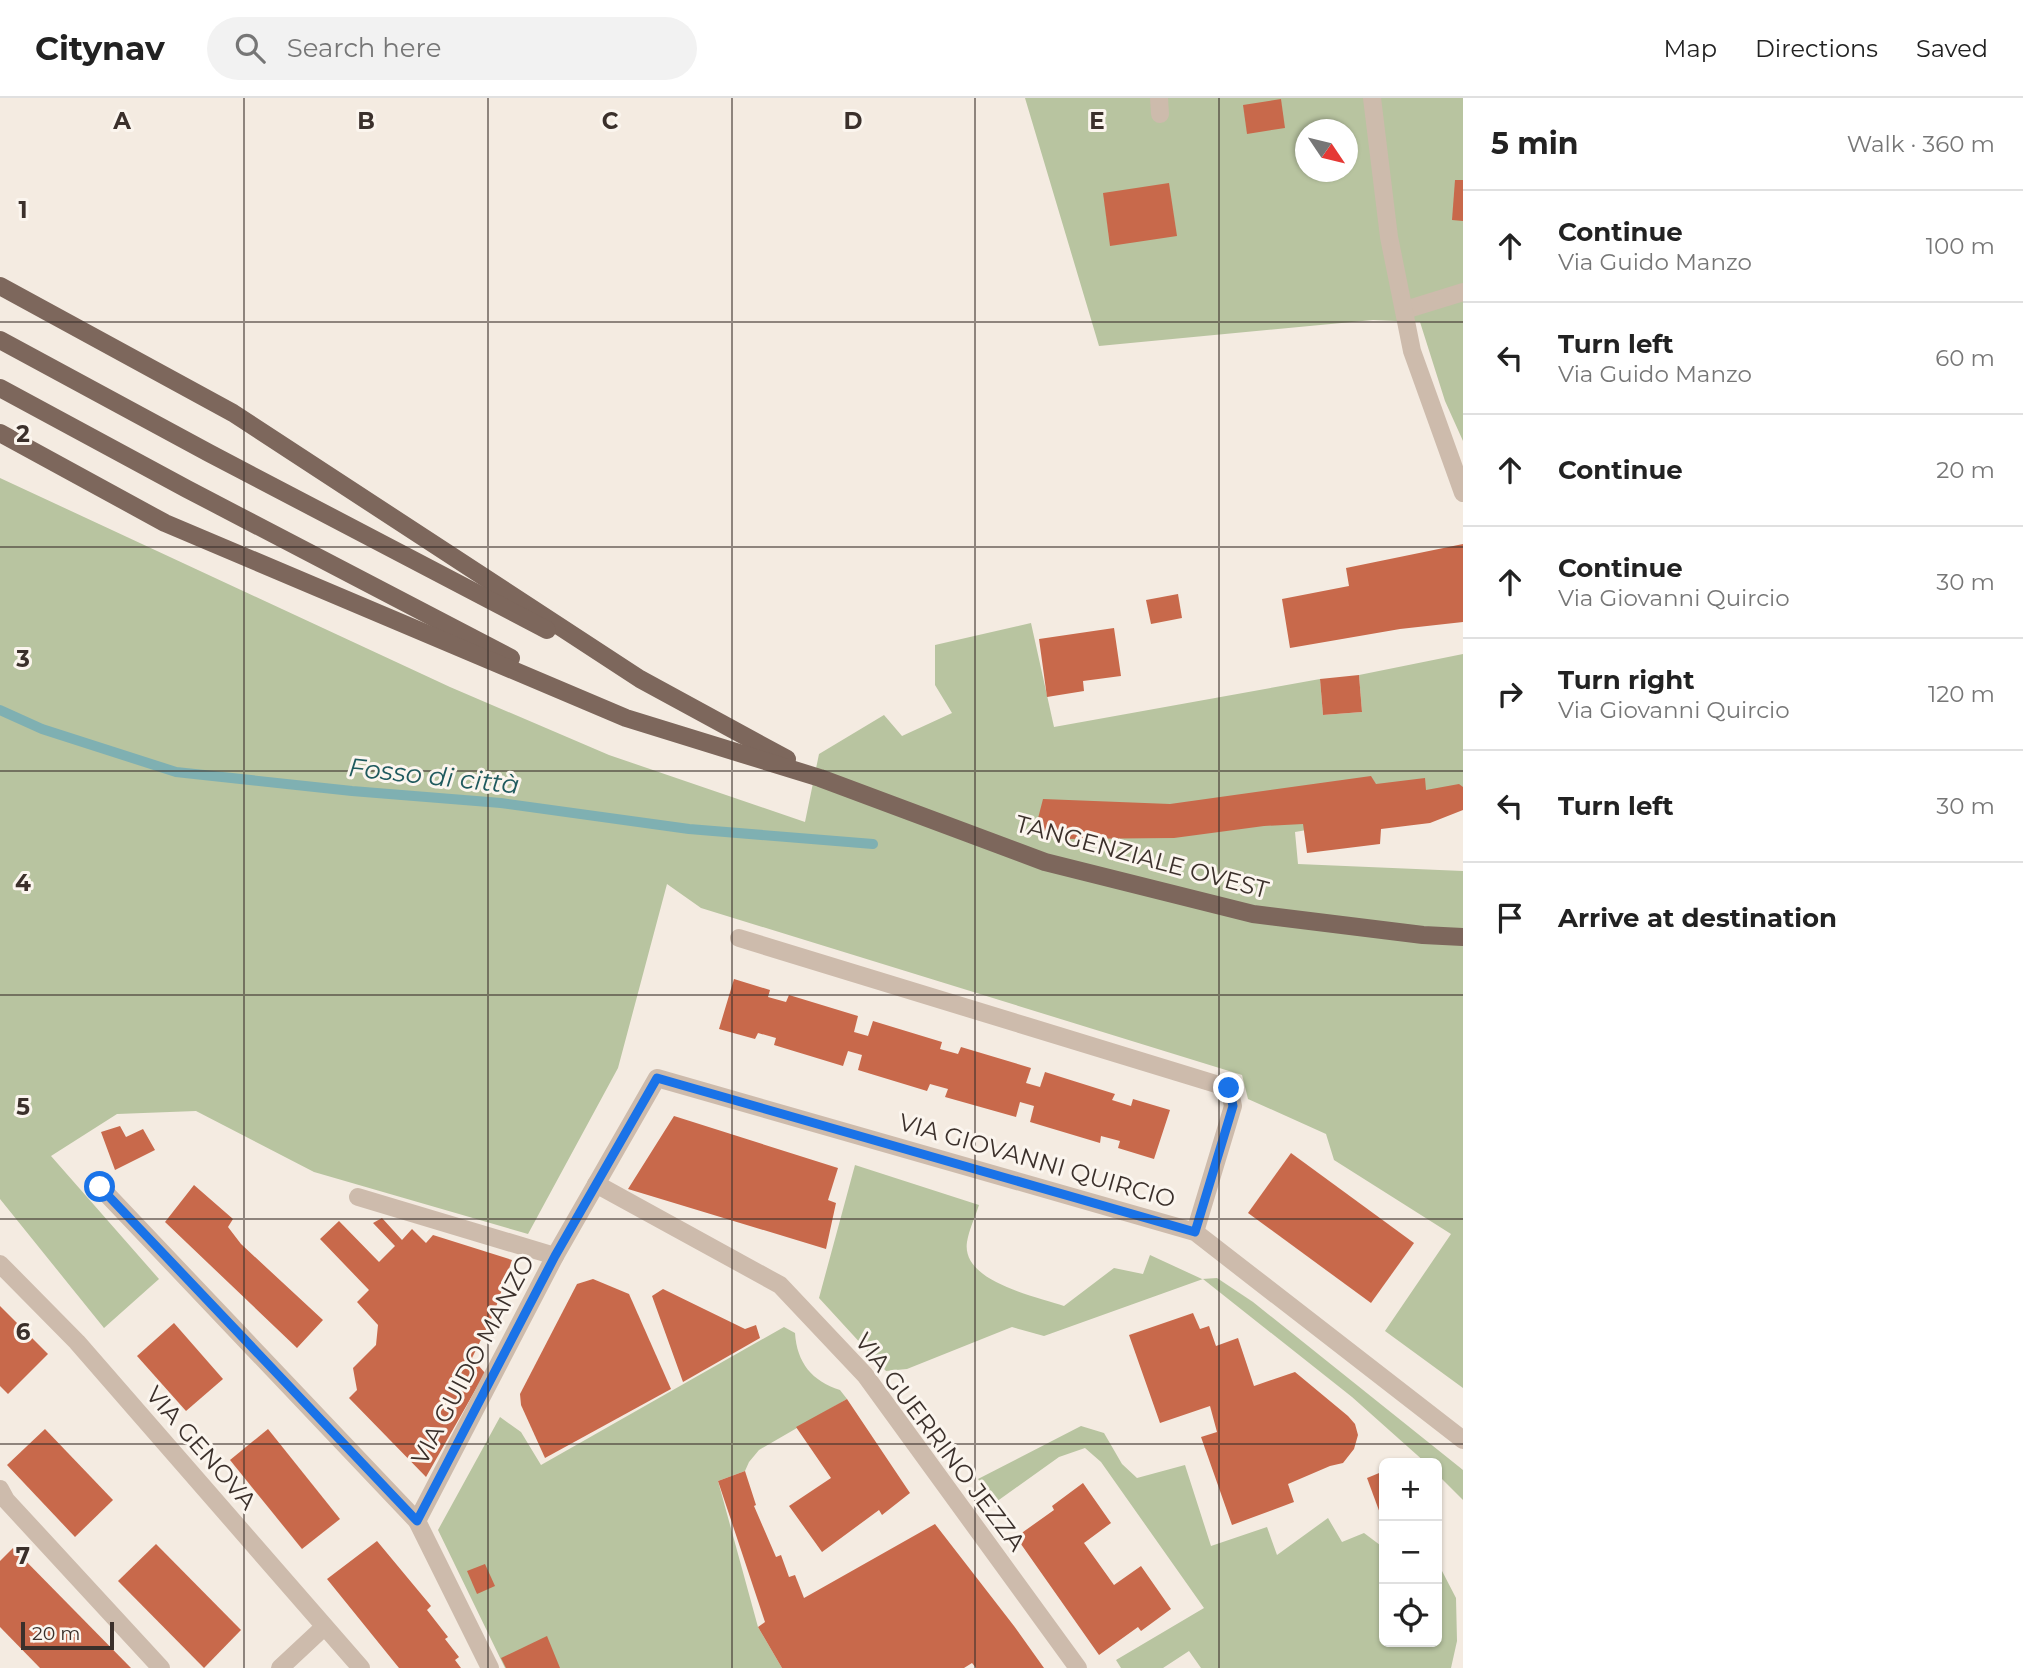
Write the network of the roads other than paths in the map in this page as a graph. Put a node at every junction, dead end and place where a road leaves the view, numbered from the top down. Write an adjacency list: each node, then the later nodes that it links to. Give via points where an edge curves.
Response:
1 (1372, 98): 4 (street, via 1389,237)
2 (0, 286): 9 (main road, via 233,413)
3 (1463, 292): 4 (street)
4 (1405, 310): 8 (street, via 1412,351)
5 (0, 340): 9 (main road)
6 (0, 388): 10 (main road)
7 (0, 433): 10 (main road, via 165,523)
8 (1463, 493)
9 (640, 679): 11 (main road)
10 (626, 718): 11 (main road)
11 (820, 778): 12 (main road, TANGENZIALE OVEST, via 1045,862 1240,911)
12 (1463, 937)
13 (739, 938): 17 (street, via 1229,1088 1233,1106)
14 (596, 1184): 17 (street, VIA GIOVANNI QUIRCIO, via 657,1078); 18 (street); 28 (street, VIA GUERRINO JEZZA, via 780,1285 865,1375)
15 (100, 1187): 22 (street, VIA GUIDO MANZO)
16 (358, 1197): 18 (street, VIA GUIDO MANZO)
17 (1195, 1232): 20 (street, VIA GIOVANNI QUIRCIO)
18 (555, 1256): 22 (street, VIA GUIDO MANZO)
19 (0, 1264): 23 (street, VIA GENOVA, via 76,1342)
20 (1463, 1440)
21 (0, 1489): 24 (street)
22 (417, 1521): 27 (street, VIA GUIDO MANZO)
23 (324, 1627): 25 (street); 26 (street, VIA GENOVA)
24 (162, 1668)
25 (280, 1668)
26 (361, 1668)
27 (490, 1668)
28 (1078, 1668)

